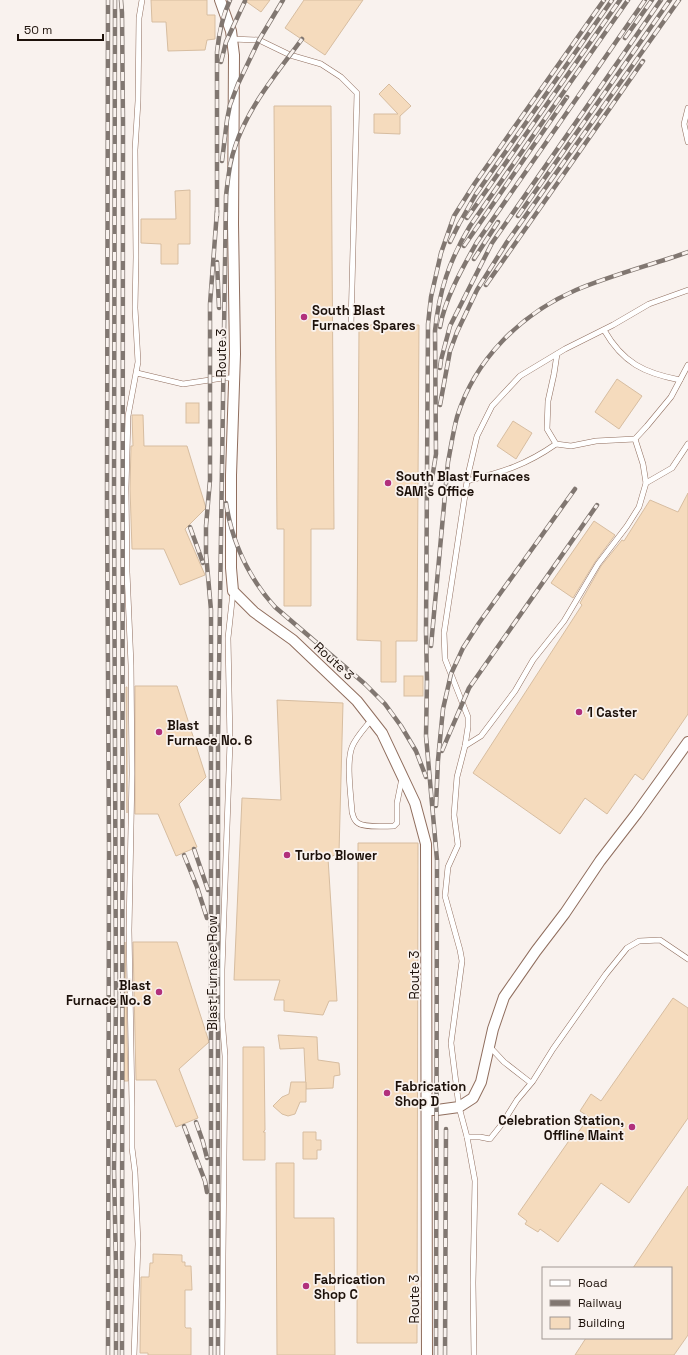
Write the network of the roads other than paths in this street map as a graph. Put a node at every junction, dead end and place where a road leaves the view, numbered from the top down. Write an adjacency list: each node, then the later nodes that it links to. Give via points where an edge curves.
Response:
1 (142, 0): 11 (lane, via 139,18 135,150)
2 (220, 0): 3 (street, Route 3)
3 (232, 39): 7 (lane, via 259,40 290,55 321,64 341,77 357,93); 12 (street, Route 3)
4 (688, 108): 5 (lane, via 684,124)
5 (688, 142)
6 (688, 290): 8 (lane, via 649,304)
7 (351, 325)
8 (604, 330): 9 (lane); 13 (lane, via 613,345 632,363 646,371)
9 (557, 354): 15 (lane, via 548,401 547,429); 17 (lane, via 520,376 492,406 477,436)
10 (688, 365): 13 (lane)
11 (137, 372): 12 (lane, via 183,384); 30 (lane, via 128,416 126,488 132,774 129,930 132,1148 138,1244)
12 (234, 378): 19 (street, Route 3, via 231,475)
13 (680, 380): 14 (lane, via 671,397)
14 (635, 439): 15 (lane, via 571,446); 18 (lane)
15 (556, 444): 17 (lane, via 523,464)
16 (688, 444): 18 (lane, via 672,468)
17 (467, 481): 22 (lane, via 444,633 445,659 468,717)
18 (646, 483): 22 (lane, via 639,507 628,526 598,564 564,620 481,736)
19 (233, 591): 20 (street, Route 3, via 254,612 293,640 357,701); 31 (lane, Blast Furnace Row, via 228,638 230,742 222,970 225,1056)
20 (372, 719): 23 (street, Route 3, via 382,732); 23 (lane, via 359,734 349,759 352,812 358,824 394,826 397,823 397,803)
21 (688, 742): 25 (street, via 504,997)
22 (465, 746): 27 (lane, via 457,777 454,815 458,845 448,867 445,896 462,961 451,1043)
23 (403, 775): 28 (street, Route 3, via 415,803 426,844)
24 (688, 959): 26 (lane, via 660,940 639,941 627,948 553,1048)
25 (490, 1047): 26 (lane, via 504,1062); 27 (street, via 481,1082 473,1098)
26 (531, 1083): 29 (lane, via 490,1139)
27 (459, 1107): 28 (street); 29 (lane)
28 (427, 1110): 32 (street, Route 3)
29 (467, 1137): 33 (lane, via 475,1180)
30 (134, 1355)
31 (222, 1355)
32 (427, 1355)
33 (474, 1355)

